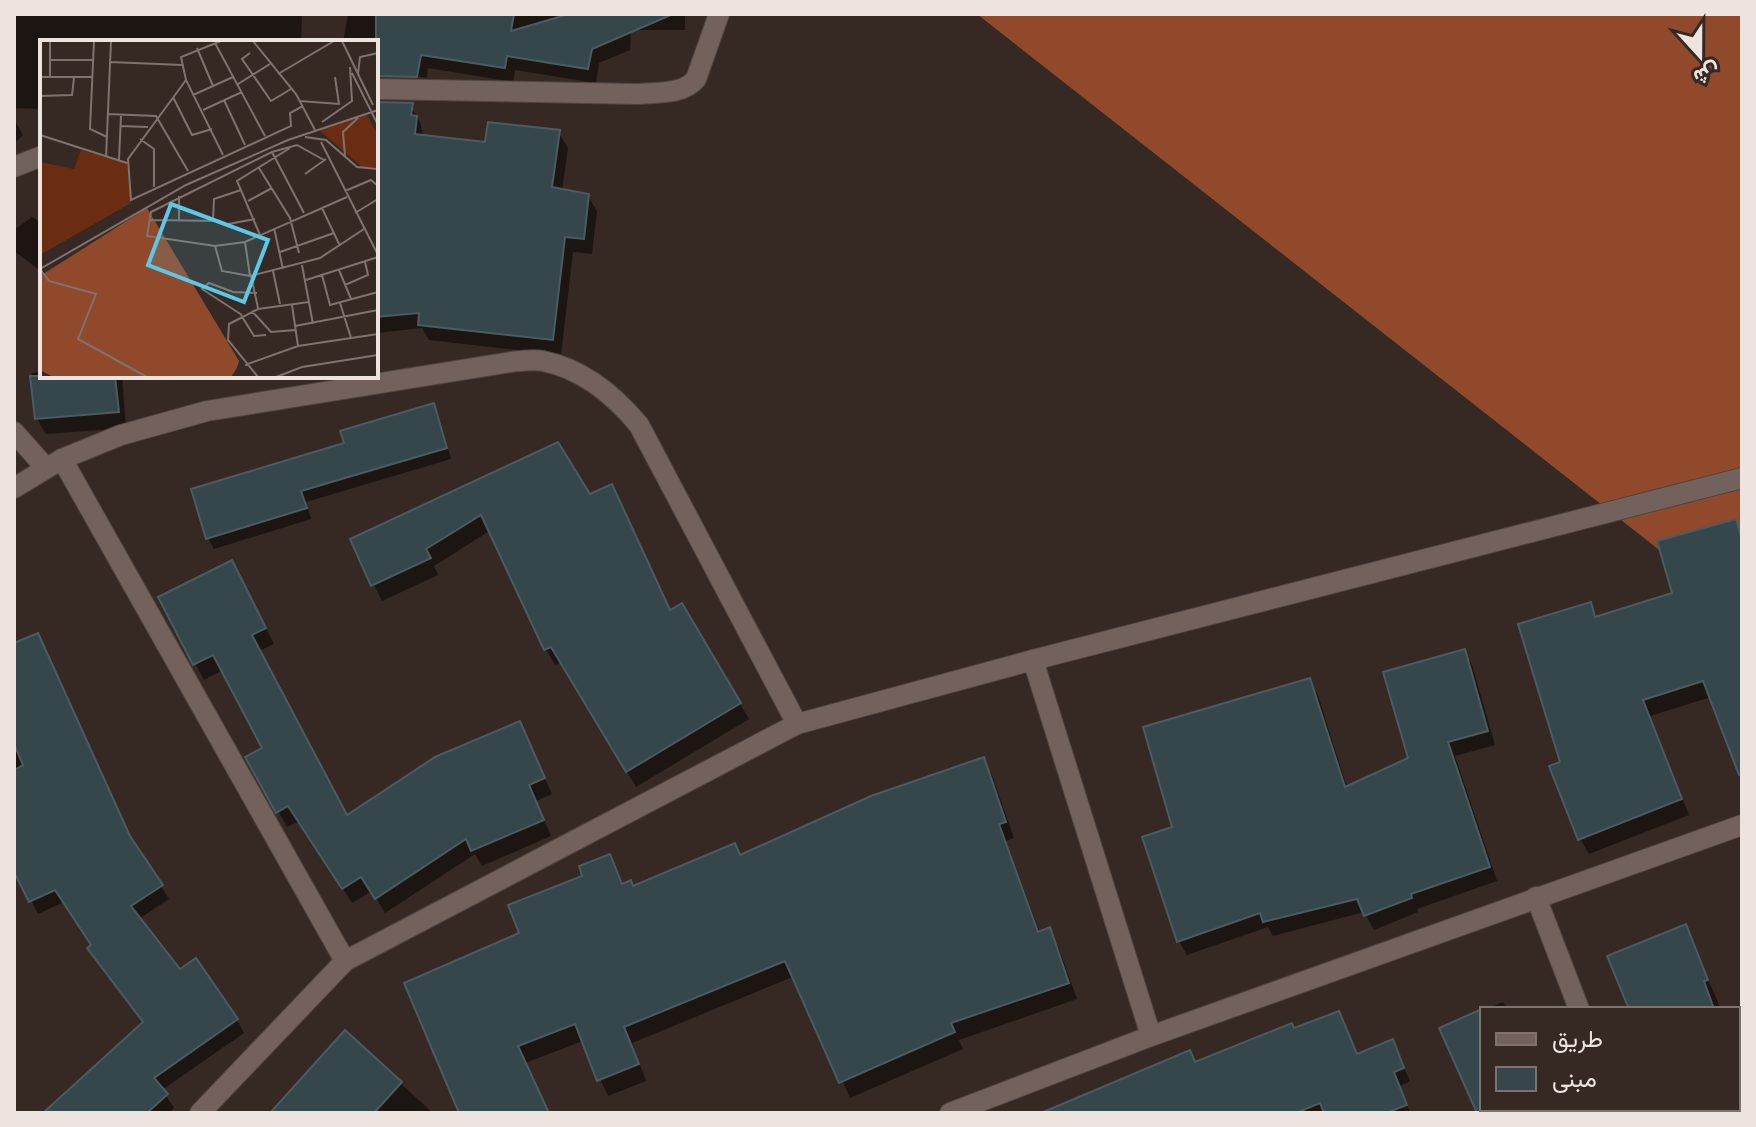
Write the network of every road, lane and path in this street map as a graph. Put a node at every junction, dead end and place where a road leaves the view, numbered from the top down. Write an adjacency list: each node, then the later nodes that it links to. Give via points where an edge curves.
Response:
1 (719, 14): 2 (street, via 696,79 678,90 637,94)
2 (378, 89)
3 (40, 157): 4 (street)
4 (14, 167)
5 (14, 432): 6 (street)
6 (54, 463): 8 (street); 10 (street, via 121,435 207,411 511,362 542,361 568,370 599,385 639,425); 13 (street)
7 (1742, 478): 9 (street)
8 (14, 488)
9 (1033, 660): 10 (street); 15 (street)
10 (797, 724): 13 (street)
11 (1742, 825): 12 (street)
12 (1536, 897): 14 (street); 15 (street)
13 (345, 961): 17 (street)
14 (1578, 1007)
15 (1151, 1036): 16 (street)
16 (980, 1108): 18 (street)
17 (200, 1113)
18 (950, 1113)

